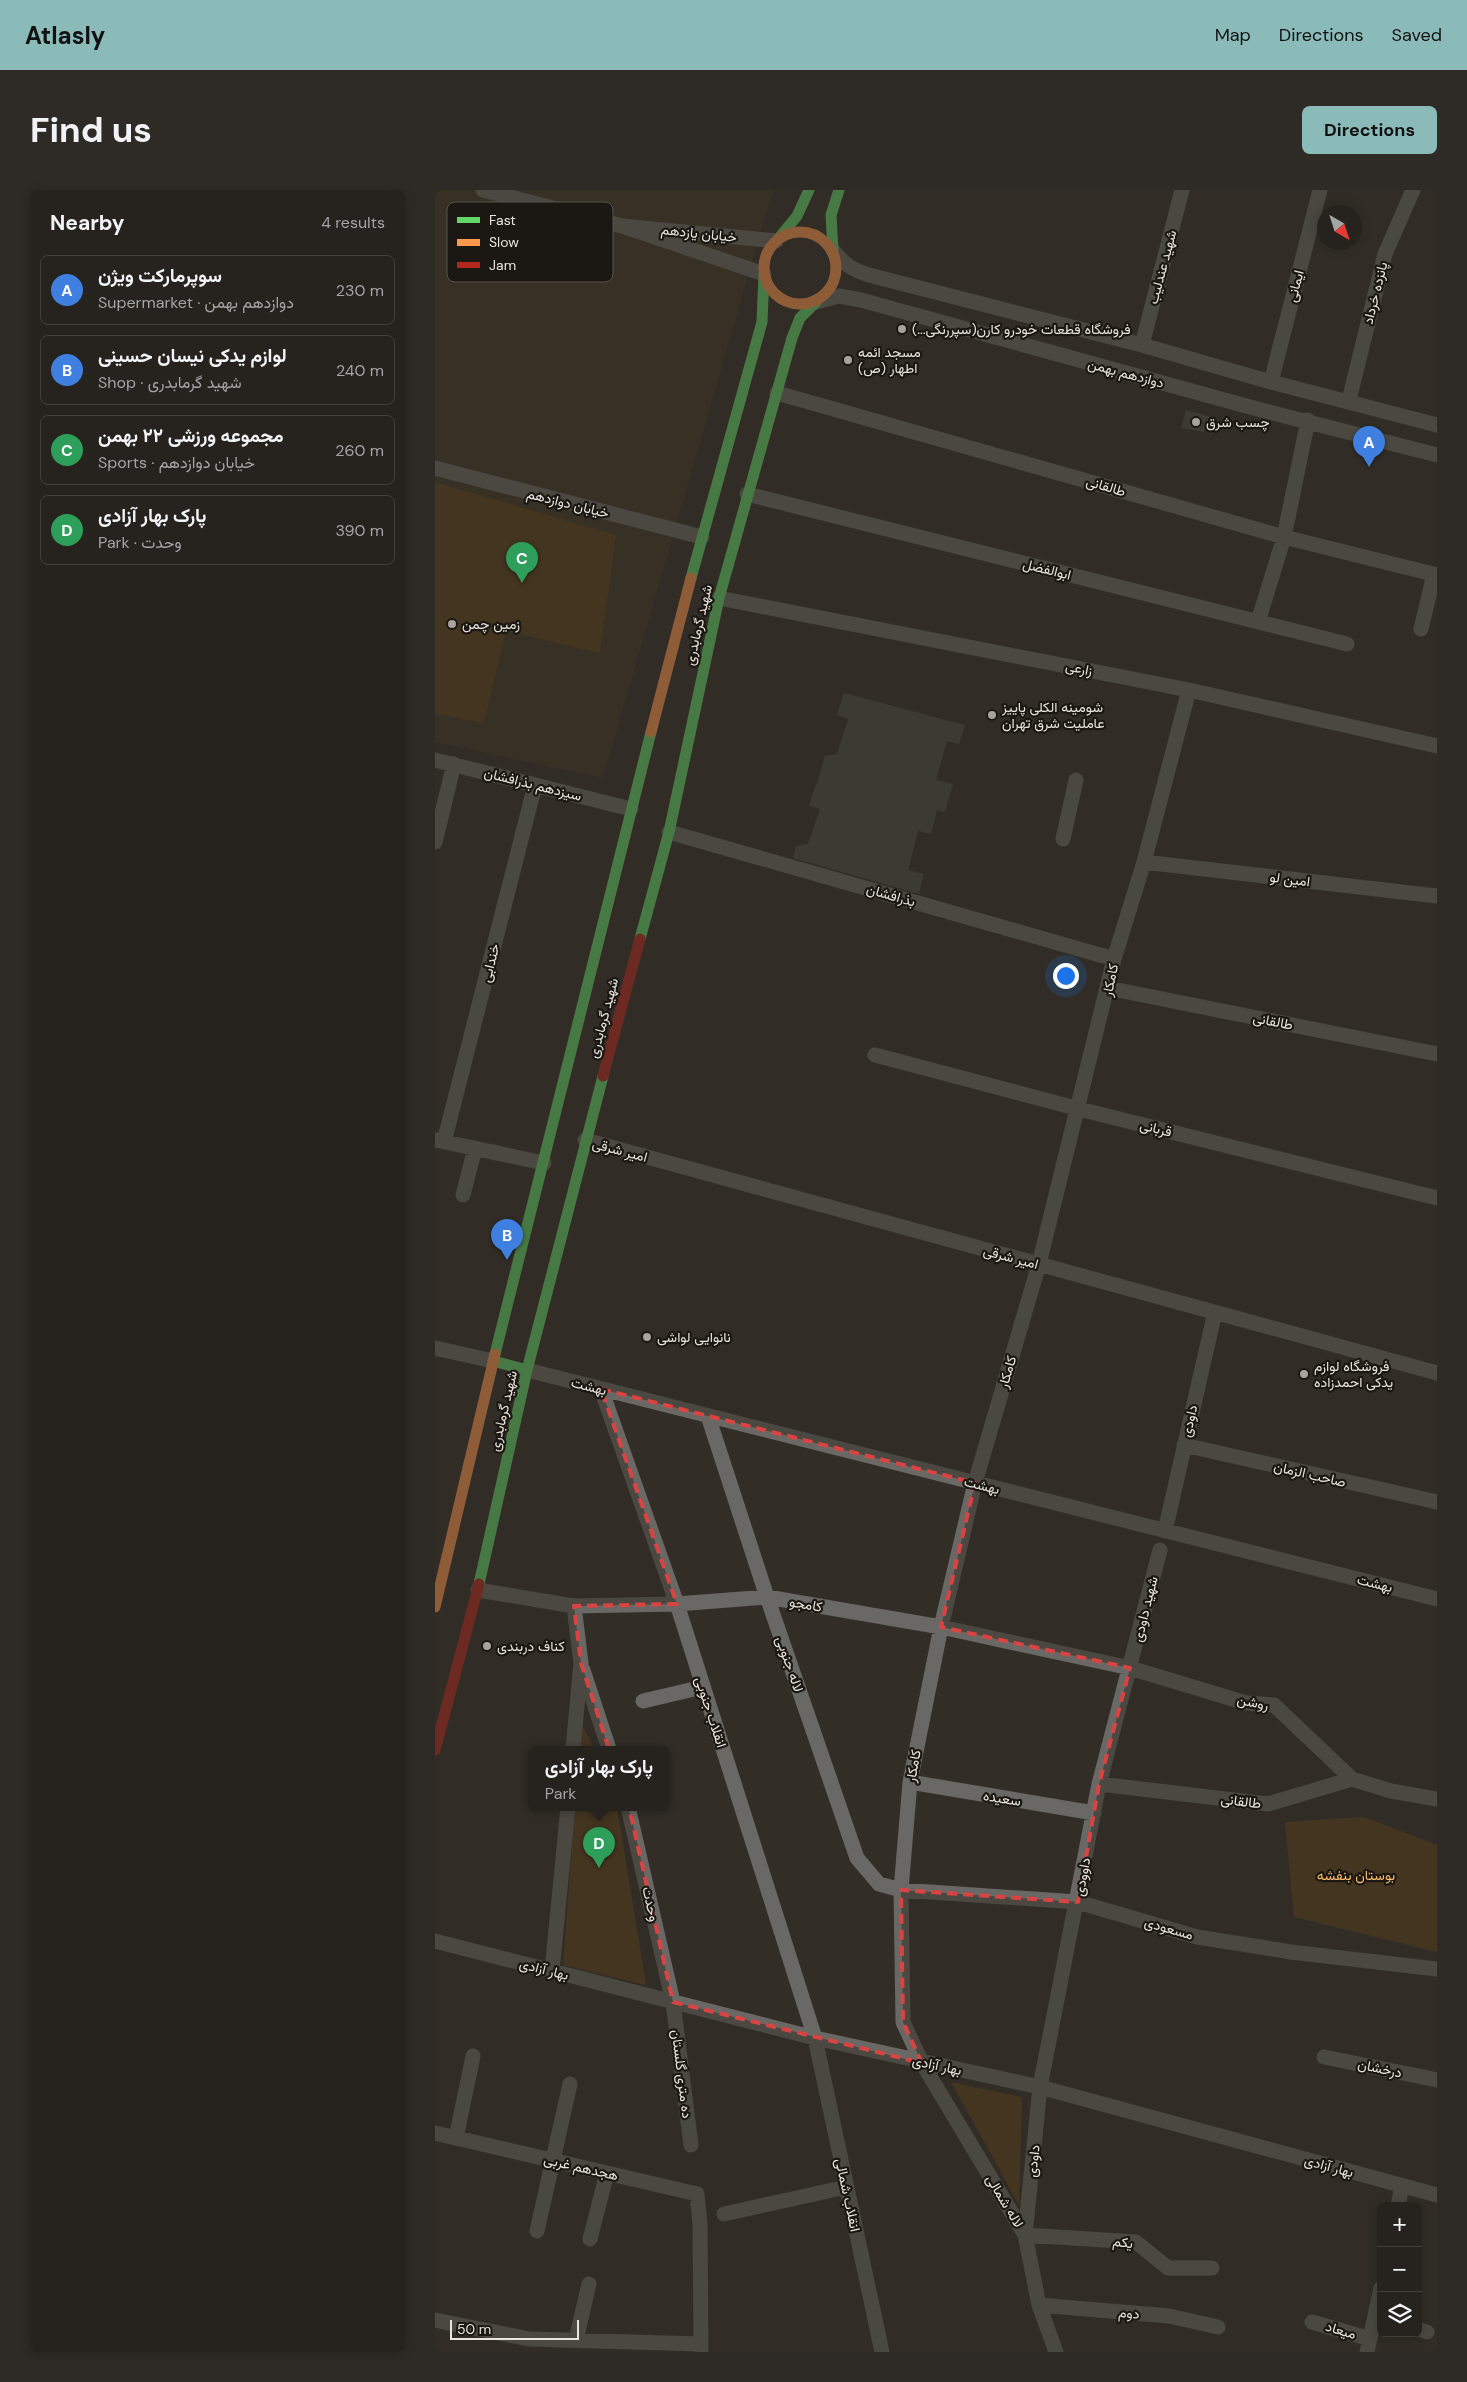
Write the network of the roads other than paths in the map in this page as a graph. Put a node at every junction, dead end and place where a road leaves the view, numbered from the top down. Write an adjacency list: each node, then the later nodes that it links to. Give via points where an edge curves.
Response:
1 (483, 190): 7 (street, خیابان یازدهم)
2 (809, 190): 10 (main road, via 794,222)
3 (839, 190): 11 (main road, via 831,215)
4 (1182, 190): 14 (street, شهید عندلیب)
5 (1320, 190): 15 (street, ایمانی)
6 (1413, 190): 17 (street, پانزده خرداد, via 1385,254)
7 (530, 202)
8 (613, 223): 9 (street, خیابان یازدهم)
9 (623, 226): 10 (street, خیابان یازدهم); 12 (street, خیابان یازدهم)
10 (776, 241): 11 (main road, via 791,233 809,232 820,237); 12 (main road, via 768,250)
11 (833, 250): 13 (main road, via 836,276 832,286); 14 (street, via 842,262 869,276)
12 (764, 274): 13 (main road, via 771,289 783,301 793,304); 23 (main road, شهید گرمابدری, via 762,322)
13 (816, 302): 16 (main road, شهید گرمابدری, via 800,318); 18 (street, دوازدهم بهمن, via 839,296 861,300)
14 (1142, 345): 15 (street)
15 (1271, 382): 17 (street)
16 (777, 392): 22 (main road, شهید گرمابدری); 24 (street, طالقانی)
17 (1349, 400): 19 (street)
18 (1308, 420): 20 (street, دوازدهم بهمن); 24 (street)
19 (1437, 425)
20 (1437, 455)
21 (435, 468): 23 (street, خیابان دوازدهم)
22 (747, 494): 26 (main road, شهید گرمابدری); 27 (street, ابوالفضل)
23 (702, 537): 36 (main road, شهید گرمابدری)
24 (1284, 537): 25 (street, طالقانی); 27 (street)
25 (1436, 574): 28 (street)
26 (719, 598): 30 (street, زارعی); 37 (main road, شهید گرمابدری)
27 (1258, 622): 29 (street, ابوالفضل)
28 (1421, 629)
29 (1347, 644)
30 (1189, 690): 31 (street, زارعی); 40 (street, کامکار)
31 (1437, 746)
32 (435, 760): 33 (street, سیزدهم بذرافشان)
33 (454, 764): 35 (street, سیزدهم بذرافشان); 39 (street)
34 (1076, 780): 38 (street)
35 (535, 785): 36 (street, سیزدهم بذرافشان); 48 (street, خندابی)
36 (631, 809): 50 (main road, شهید گرمابدری)
37 (669, 832): 42 (street, بذرافشان); 47 (main road, شهید گرمابدری)
38 (1063, 839)
39 (435, 842)
40 (1144, 862): 41 (street, امین لو); 42 (street, کامکار)
41 (1437, 896)
42 (1114, 959): 43 (street, کامکار)
43 (1108, 988): 44 (street, طالقانی); 46 (street, کامکار)
44 (1437, 1054)
45 (875, 1055): 46 (street, قربانی)
46 (1079, 1109): 52 (street, قربانی); 53 (street, کامکار)
47 (585, 1140): 53 (street, امیر شرقی); 57 (main road, شهید گرمابدری)
48 (440, 1141): 49 (street)
49 (475, 1148): 50 (street); 51 (street)
50 (545, 1163): 56 (main road, شهید گرمابدری)
51 (463, 1195)
52 (1437, 1198)
53 (1039, 1264): 54 (street, امیر شرقی); 62 (street, کامکار)
54 (1215, 1312): 58 (street, امیر شرقی); 61 (street, داودی)
55 (435, 1348): 56 (street)
56 (493, 1361): 57 (main road); 66 (main road, شهید گرمابدری)
57 (527, 1370): 59 (street, بهشت); 67 (main road, شهید گرمابدری)
58 (1437, 1373)
59 (601, 1389): 60 (street, بهشت); 70 (street, انقلاب جنوبی)
60 (709, 1416): 62 (street, بهشت); 68 (street, لاله جنوبی)
61 (1184, 1445): 63 (street, صاحب الزمان); 64 (street, داودی)
62 (975, 1483): 64 (street, بهشت); 73 (street, کامکار)
63 (1437, 1502)
64 (1165, 1530): 69 (street, بهشت)
65 (1160, 1550): 75 (street, شهید داودی)
66 (441, 1556): 71 (main road, شهید گرمابدری)
67 (478, 1590): 72 (street, کامجو); 80 (main road, شهید گرمابدری)
68 (767, 1597): 70 (street, کامجو); 73 (street, کامجو); 88 (street, لاله جنوبی, via 857,1858 879,1884)
69 (1437, 1599)
70 (677, 1604): 72 (street, کامجو); 76 (street, انقلاب جنوبی)
71 (435, 1606)
72 (573, 1606): 74 (street)
73 (941, 1627): 75 (street, کامجو); 82 (street, کامکار)
74 (581, 1663): 78 (street); 79 (street)
75 (1130, 1668): 81 (street, روشن, via 1246,1702 1274,1706); 83 (street, داوودی)
76 (703, 1686): 77 (street); 94 (street, انقلاب جنوبی)
77 (643, 1701)
78 (573, 1746)
79 (608, 1746)
80 (435, 1750)
81 (1352, 1779): 83 (street, طالقانی, via 1269,1804); 84 (street, via 1391,1791)
82 (910, 1782): 87 (street, سعیده); 88 (street, کامکار)
83 (1099, 1784): 87 (street, داوودی)
84 (1437, 1799)
85 (567, 1811): 92 (street)
86 (629, 1811): 93 (street, وحدت)
87 (1094, 1813): 89 (street, داوودی)
88 (901, 1890): 89 (street, مسعودی); 97 (street, کامکار, via 903,2022)
89 (1078, 1902): 91 (street, مسعودی, via 1197,1937 1291,1952); 100 (street, داوودی)
90 (435, 1941): 92 (street, بهار آزادی)
91 (1437, 1968)
92 (552, 1971): 93 (street, بهار آزادی)
93 (673, 2002): 94 (street, بهار آزادی); 103 (street, ده متری گلستان)
94 (815, 2038): 97 (street, بهار آزادی); 107 (street, انقلاب شمالی)
95 (473, 2056): 102 (street)
96 (1324, 2057): 98 (street, درخشان)
97 (922, 2062): 100 (street, بهار آزادی); 112 (street, لاله شمالی)
98 (1437, 2080)
99 (570, 2084): 104 (street)
100 (1040, 2087): 106 (street, بهار آزادی); 112 (street, داودی)
101 (435, 2133): 102 (street, هجدهم غربی)
102 (456, 2138): 104 (street, هجدهم غربی)
103 (691, 2145)
104 (553, 2160): 105 (street, هجدهم غربی); 111 (street)
105 (607, 2173): 113 (street); 124 (street, هجدهم غربی, via 697,2194)
106 (1402, 2186): 108 (street, بهار آزادی); 109 (street)
107 (847, 2188): 110 (street); 125 (street, انقلاب شمالی)
108 (1437, 2195)
109 (1399, 2202)
110 (723, 2214)
111 (537, 2231)
112 (1025, 2235): 114 (street, یکم, via 1136,2242 1168,2268); 116 (street, لاله شمالی)
113 (591, 2239)
114 (1212, 2268)
115 (589, 2284): 121 (street)
116 (1039, 2306): 120 (street, دوم, via 1169,2316); 126 (street, لاله شمالی)
117 (1377, 2319): 123 (street)
118 (435, 2320): 122 (street)
119 (1312, 2322): 123 (street, میعاد)
120 (1218, 2327)
121 (576, 2340): 122 (street); 124 (street)
122 (529, 2345)
123 (1369, 2346)
124 (701, 2348)
125 (882, 2352)
126 (1056, 2352)

